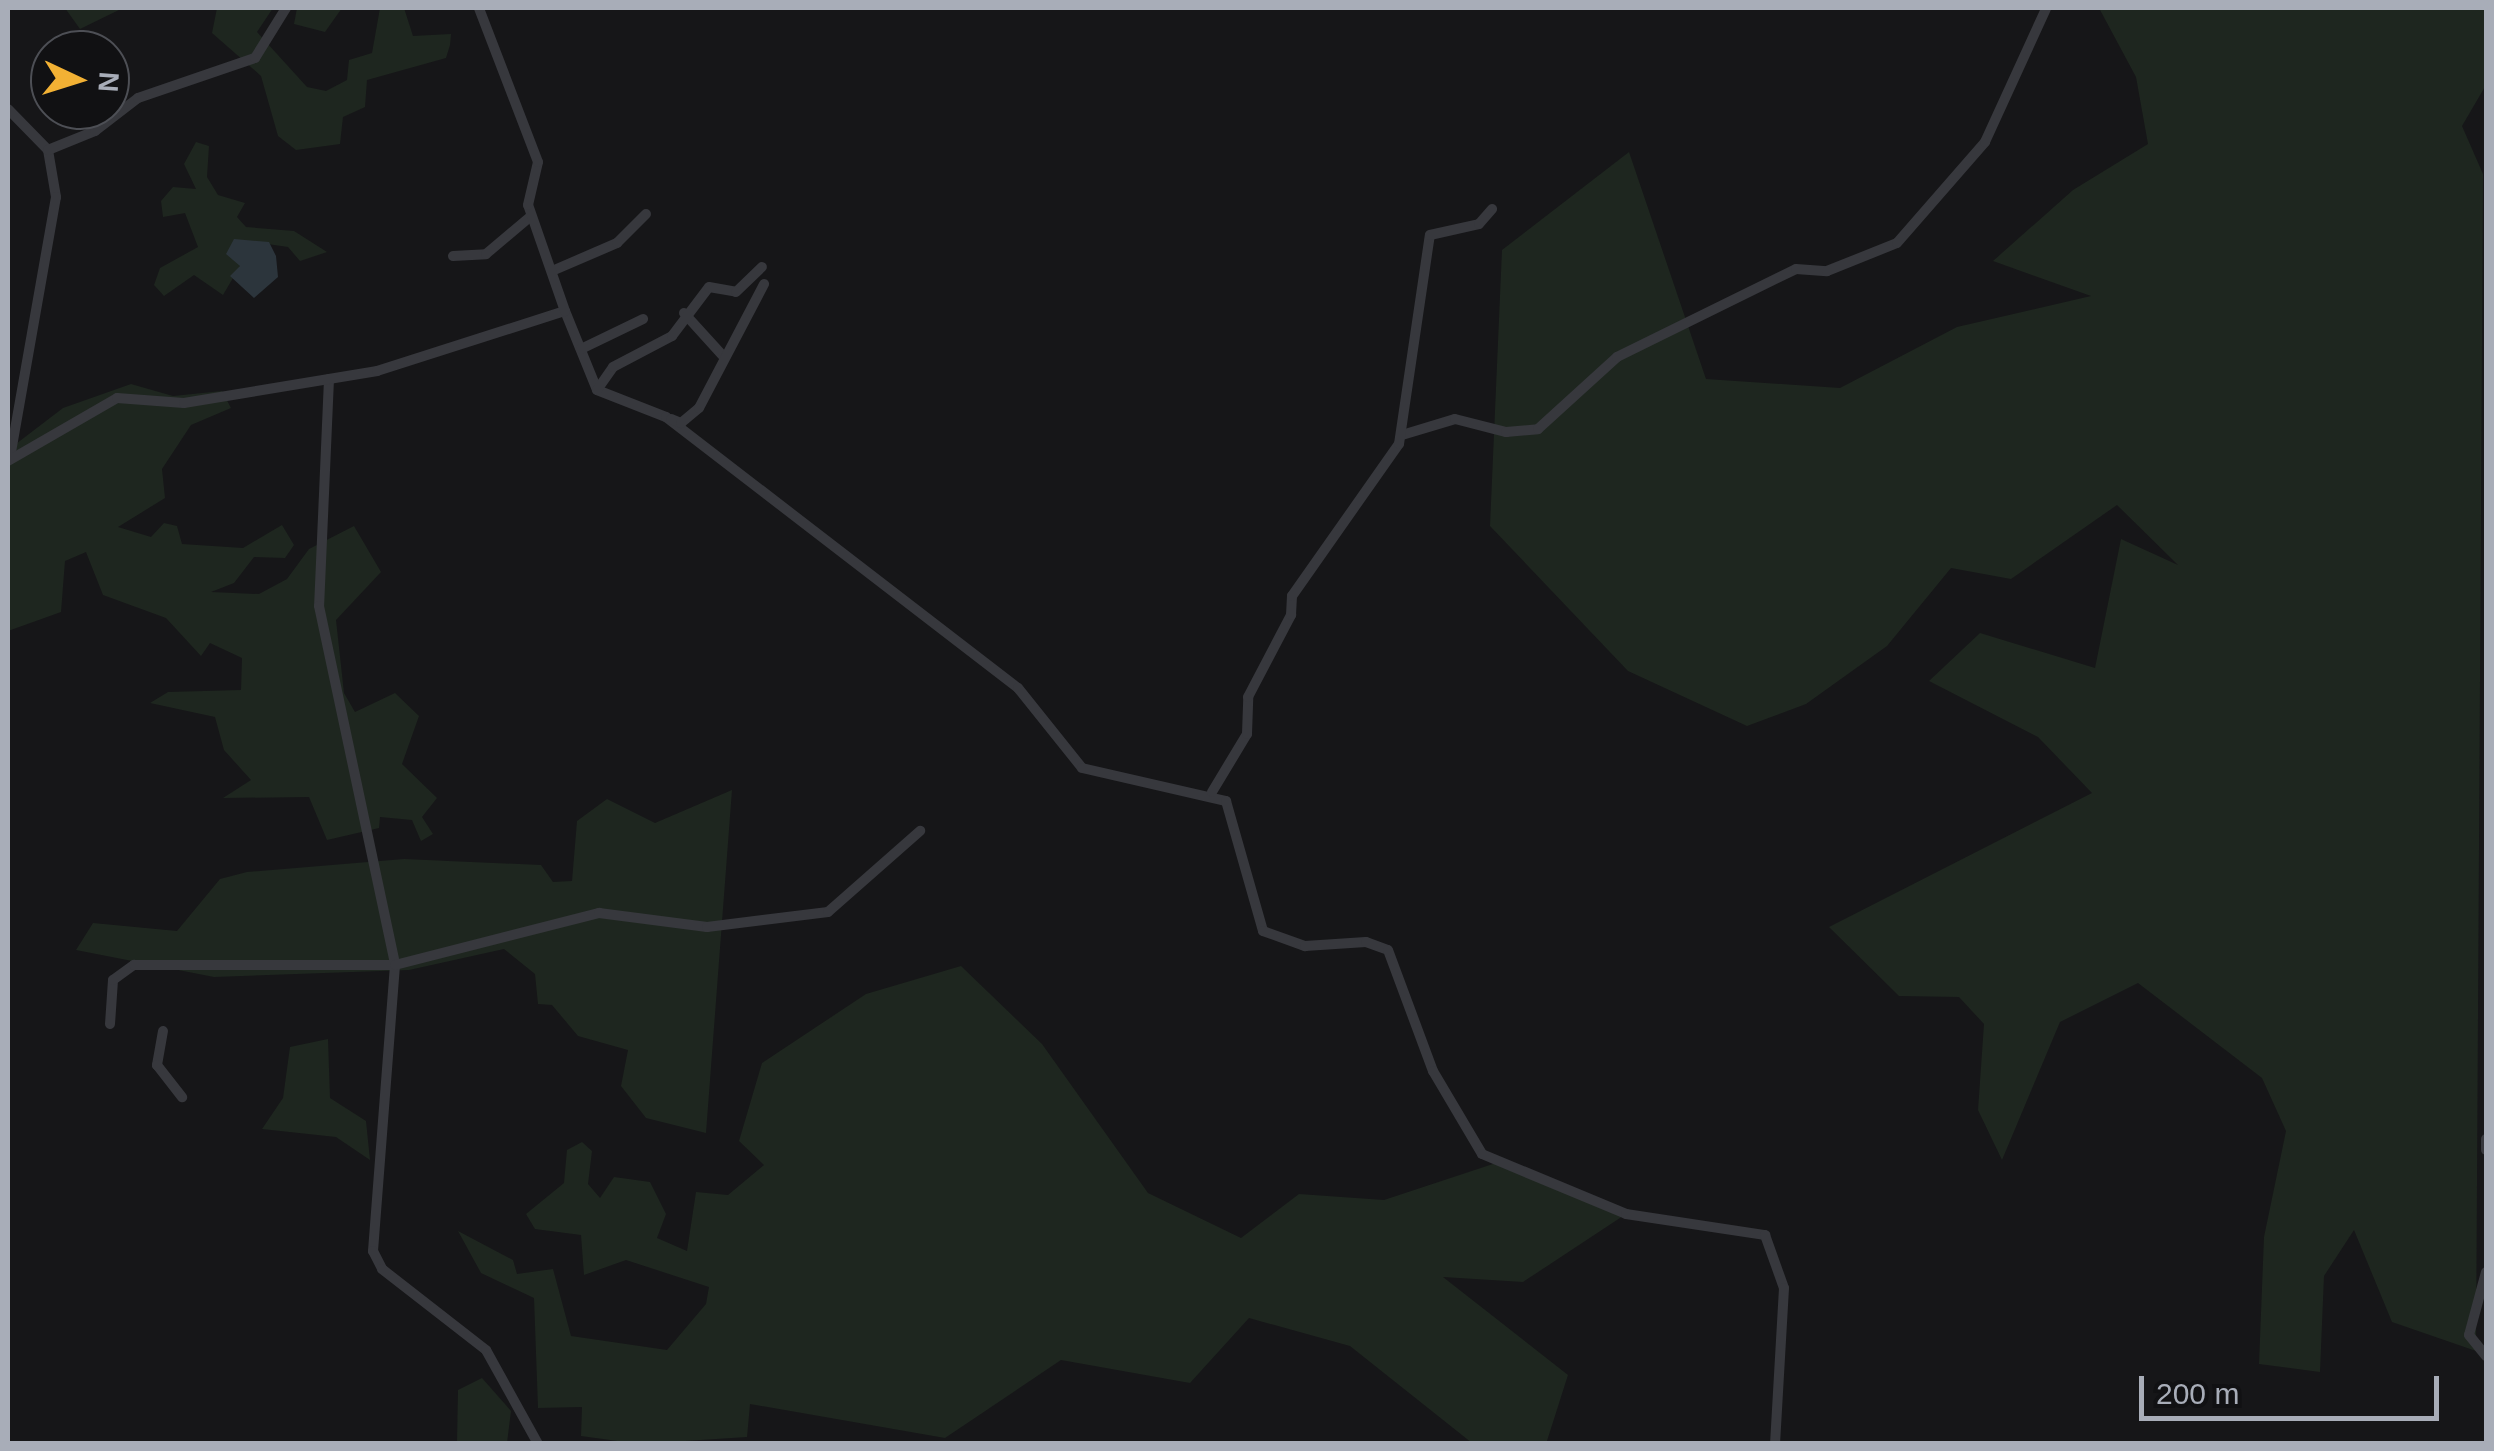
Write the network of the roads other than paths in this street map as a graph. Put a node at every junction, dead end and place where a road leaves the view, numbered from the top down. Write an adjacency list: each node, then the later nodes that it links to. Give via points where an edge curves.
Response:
1 (286, 8): 5 (street, via 255,58 138,98 95,131)
2 (478, 8): 8 (street, via 538,162)
3 (2046, 9): 21 (street, via 1985,142 1897,243 1827,272 1796,269 1616,357 1538,428 1506,432 1455,419)
4 (8, 109): 5 (street)
5 (48, 150): 22 (street, via 52,231)
6 (1492, 209): 21 (street, via 1479,224 1430,235)
7 (646, 214): 11 (street, via 617,243)
8 (530, 217): 9 (street, via 486,254); 11 (street)
9 (452, 256)
10 (762, 267): 14 (street, via 736,292 709,288)
11 (552, 271): 13 (street)
12 (764, 284): 17 (street)
13 (565, 312): 16 (street); 18 (street)
14 (684, 313): 17 (street); 19 (street, via 672,336 613,367)
15 (643, 319): 16 (street)
16 (580, 349): 19 (street)
17 (723, 356): 20 (street, via 699,408 681,423)
18 (329, 379): 22 (street, via 184,403 117,398); 25 (street, via 320,606)
19 (597, 390): 20 (street)
20 (666, 417): 23 (street, via 1018,688 1085,770)
21 (1402, 435): 23 (street, via 1294,592 1292,615 1248,697 1246,734)
22 (9, 459)
23 (1212, 792): 34 (street, via 1234,814 1268,936 1312,946 1376,942 1393,955 1433,1070 1482,1154 1626,1214 1741,1226 1774,1244 1786,1326)
24 (920, 831): 25 (street, via 828,912 707,927 599,913)
25 (395, 965): 26 (street, via 122,967); 33 (street, via 373,1251 382,1269 486,1350)
26 (110, 1024)
27 (163, 1031): 28 (street, via 157,1065)
28 (182, 1097)
29 (2486, 1139): 30 (street)
30 (2486, 1150)
31 (2486, 1272): 32 (street, via 2470,1334)
32 (2486, 1356)
33 (538, 1444)
34 (1775, 1444)

